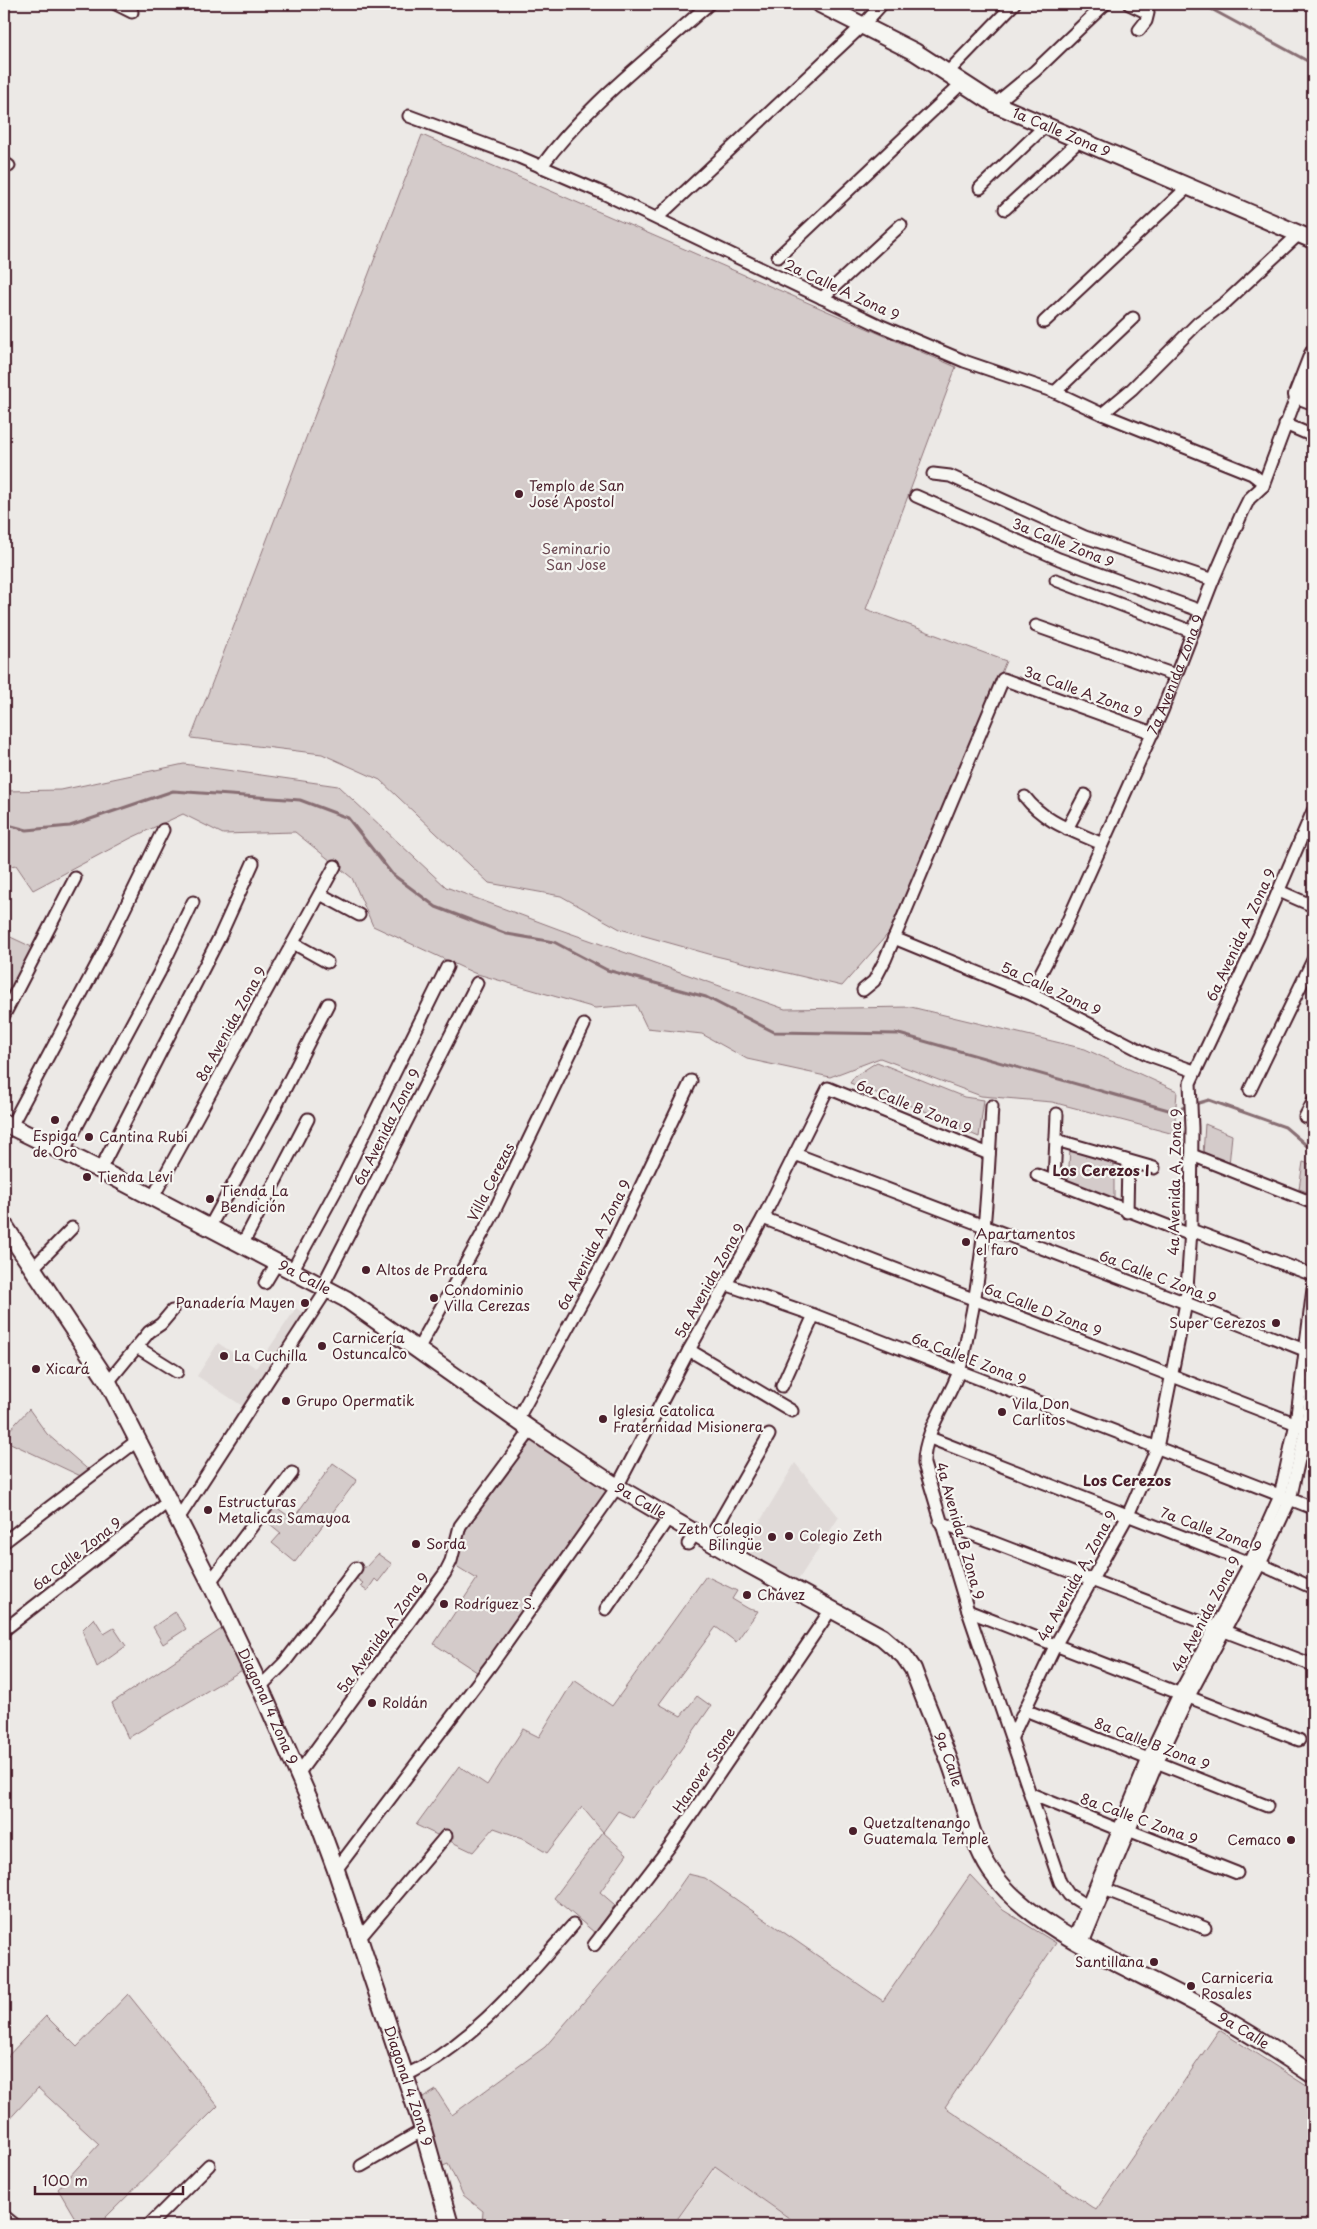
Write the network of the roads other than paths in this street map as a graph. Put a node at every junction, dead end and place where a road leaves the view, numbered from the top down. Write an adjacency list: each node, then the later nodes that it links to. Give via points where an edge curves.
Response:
1 (116, 4): 8 (street)
2 (708, 4): 17 (street, via 595,107)
3 (820, 4): 9 (street, 1a Calle Zona 9)
4 (882, 4): 9 (street)
5 (1014, 4): 11 (street)
6 (1105, 4): 13 (street)
7 (1129, 4): 10 (street, via 1148,13)
8 (132, 12)
9 (863, 25): 11 (street, 1a Calle Zona 9); 21 (street)
10 (1139, 30)
11 (947, 73): 12 (street, 1a Calle Zona 9)
12 (962, 83): 13 (street, 1a Calle Zona 9); 24 (street)
13 (995, 104): 15 (street, 1a Calle Zona 9)
14 (410, 116): 17 (street, 2a Calle A Zona 9)
15 (1046, 125): 16 (street, 1a Calle Zona 9); 19 (street)
16 (1080, 140): 18 (street, 1a Calle Zona 9); 20 (street)
17 (541, 167): 21 (street, 2a Calle A Zona 9)
18 (1189, 186): 23 (street, 1a Calle Zona 9); 27 (street)
19 (980, 188)
20 (1005, 209)
21 (657, 218): 25 (street, 2a Calle A Zona 9)
22 (901, 225): 25 (street)
23 (1306, 237): 32 (street, via 1204,317 1132,389)
24 (778, 257)
25 (822, 298): 29 (street, 2a Calle A Zona 9, via 964,361)
26 (1133, 318): 29 (street)
27 (1044, 322)
28 (1313, 354): 30 (street, 7a Avenida Zona 9)
29 (1055, 392): 32 (street, 2a Calle A Zona 9)
30 (1297, 395): 31 (street); 33 (street, 7a Avenida Zona 9)
31 (1313, 402)
32 (1102, 414): 36 (street, 2a Calle A Zona 9, via 1252,474)
33 (1285, 424): 34 (street); 36 (street, 7a Avenida Zona 9)
34 (1313, 436)
35 (933, 474): 39 (street, via 950,476 1085,536)
36 (1262, 486): 39 (street, 7a Avenida Zona 9, via 1249,499)
37 (916, 496): 40 (street, 3a Calle Zona 9, via 1059,559)
38 (1056, 580): 42 (street)
39 (1213, 580): 40 (street, 7a Avenida Zona 9)
40 (1201, 611): 42 (street, 7a Avenida Zona 9)
41 (1036, 626): 43 (street)
42 (1194, 632): 43 (street, 7a Avenida Zona 9)
43 (1175, 675): 44 (street, 7a Avenida Zona 9)
44 (1153, 733): 50 (street, 7a Avenida Zona 9); 59 (street, 3a Calle A Zona 9, via 1003,680)
45 (1085, 795): 48 (street)
46 (1024, 797): 48 (street, via 1046,818)
47 (1313, 811): 54 (street, 6a Avenida A Zona 9)
48 (1068, 829): 50 (street)
49 (163, 830): 79 (street, via 104,951)
50 (1102, 844): 66 (street, 7a Avenida Zona 9, via 1065,928 1037,980)
51 (253, 863): 87 (street, via 220,936)
52 (335, 866): 55 (street, 8a Avenida Zona 9)
53 (75, 878): 68 (street)
54 (1278, 891): 57 (street); 70 (street, 6a Avenida A Zona 9)
55 (320, 894): 58 (street); 60 (street, 8a Avenida Zona 9)
56 (194, 902): 81 (street)
57 (1313, 906)
58 (359, 915)
59 (894, 938): 65 (street, via 879,972); 66 (street, 5a Calle Zona 9)
60 (293, 943): 62 (street); 90 (street, 8a Avenida Zona 9)
61 (1313, 960): 73 (street)
62 (326, 962)
63 (447, 967): 102 (street)
64 (477, 983): 106 (street, 6a Avenida Zona 9)
65 (863, 990)
66 (1033, 995): 70 (street, 5a Calle Zona 9, via 1149,1054)
67 (328, 1004): 96 (street)
68 (4, 1015)
69 (584, 1025): 113 (street, Villa Cerezas, via 490,1220)
70 (1194, 1071): 84 (street, 4a Avenida A, Zona 9, via 1190,1082)
71 (691, 1081): 123 (street, 6a Avenida A Zona 9, via 612,1247)
72 (828, 1088): 82 (street, 5a Avenida Zona 9); 83 (street, 6a Calle B Zona 9)
73 (1250, 1090)
74 (1313, 1102): 77 (street)
75 (992, 1106): 83 (street, 4a Avenida B Zona 9)
76 (1057, 1114): 80 (street)
77 (1305, 1117)
78 (308, 1119): 99 (street)
79 (7, 1124): 81 (street, 9a Calle)
80 (1056, 1140): 85 (street); 89 (street)
81 (62, 1152): 87 (street, 9a Calle)
82 (795, 1154): 93 (street, 5a Avenida Zona 9); 97 (street, 6a Calle C Zona 9)
83 (990, 1154): 97 (street, 4a Avenida B Zona 9)
84 (1192, 1155): 91 (street); 98 (street, 4a Avenida A, Zona 9)
85 (1128, 1162): 86 (street); 92 (street)
86 (1154, 1168)
87 (100, 1170): 90 (street, 9a Calle)
88 (1037, 1175): 89 (street)
89 (1054, 1182): 92 (street)
90 (153, 1197): 96 (street, 9a Calle)
91 (1313, 1203)
92 (1127, 1212): 98 (street)
93 (763, 1218): 105 (street, 5a Avenida Zona 9); 108 (street, 6a Calle D Zona 9)
94 (4, 1225): 101 (street, Diagonal 4 Zona 9)
95 (72, 1228): 101 (street)
96 (210, 1228): 99 (street, 9a Calle)
97 (985, 1228): 108 (street, 4a Avenida B Zona 9); 109 (street, 6a Calle C Zona 9)
98 (1191, 1233): 103 (street); 109 (street, 4a Avenida A, Zona 9)
99 (242, 1245): 100 (street, 9a Calle)
100 (277, 1263): 102 (street, 9a Calle); 104 (street)
101 (33, 1268): 120 (street, Diagonal 4 Zona 9)
102 (292, 1271): 106 (street, 9a Calle)
103 (1313, 1275)
104 (265, 1283)
105 (725, 1284): 111 (street, 6a Calle E Zona 9); 114 (street, 5a Avenida Zona 9)
106 (326, 1287): 113 (street, 9a Calle); 137 (street, 6a Avenida Zona 9)
107 (1313, 1289): 115 (street, 4a Avenida Zona 9)
108 (974, 1300): 117 (street, 4a Avenida B Zona 9); 118 (street, 6a Calle D Zona 9)
109 (1186, 1303): 115 (street, 6a Calle C Zona 9); 118 (street, 4a Avenida A, Zona 9)
110 (172, 1311): 112 (street)
111 (814, 1316): 117 (street, 6a Calle E Zona 9); 121 (street)
112 (138, 1347): 116 (street); 120 (street)
113 (418, 1349): 123 (street, 9a Calle)
114 (689, 1350): 122 (street); 131 (street, 5a Avenida Zona 9)
115 (1310, 1352): 124 (street, 4a Avenida Zona 9)
116 (178, 1372)
117 (959, 1372): 127 (street, 4a Avenida B Zona 9); 129 (street, 6a Calle E Zona 9)
118 (1173, 1375): 124 (street, 6a Calle D Zona 9); 129 (street, 4a Avenida A, Zona 9)
119 (1313, 1376): 124 (street, 4a Avenida Zona 9)
120 (108, 1382): 128 (street, Diagonal 4 Zona 9)
121 (782, 1386)
122 (792, 1411)
123 (516, 1420): 125 (street, 9a Calle)
124 (1305, 1427): 132 (street, 4a Avenida Zona 9)
125 (531, 1430): 131 (street, 9a Calle); 159 (street, 5a Avenida A Zona 9, via 460,1526 445,1574)
126 (769, 1435): 139 (street)
127 (930, 1438): 135 (street, 7a Calle Zona 9); 138 (street, 4a Avenida B Zona 9, via 924,1464)
128 (138, 1440): 133 (street, Diagonal 4 Zona 9); 140 (street)
129 (1157, 1448): 132 (street, 6a Calle E Zona 9); 135 (street, 4a Avenida A, Zona 9)
130 (292, 1472): 144 (street)
131 (617, 1487): 136 (street, 9a Calle); 164 (street, 5a Avenida Zona 9, via 491,1665)
132 (1285, 1498): 134 (street, 6a Calle E Zona 9); 141 (street, 4a Avenida Zona 9)
133 (168, 1501): 137 (street, Diagonal 4 Zona 9); 150 (street, 6a Calle Zona 9)
134 (1313, 1508)
135 (1128, 1515): 141 (street, 7a Calle Zona 9); 143 (street, 4a Avenida A, Zona 9)
136 (670, 1517): 139 (street, 9a Calle); 147 (street)
137 (178, 1519): 144 (street, Diagonal 4 Zona 9)
138 (940, 1522): 143 (street); 148 (street, 4a Avenida B Zona 9)
139 (698, 1539): 146 (street, 9a Calle)
140 (4, 1542)
141 (1255, 1563): 145 (street, 7a Calle Zona 9); 149 (street, 4a Avenida Zona 9)
142 (356, 1568): 153 (street, via 284,1663)
143 (1092, 1580): 149 (street); 151 (street, 4a Avenida A, Zona 9)
144 (210, 1582): 153 (street, Diagonal 4 Zona 9)
145 (1313, 1588)
146 (832, 1608): 171 (street, 9a Calle, via 882,1637 906,1659 913,1669 982,1855 991,1870 1026,1908); 172 (street, Hanover Stone, via 670,1846)
147 (606, 1609)
148 (968, 1611): 151 (street); 156 (street, 4a Avenida B Zona 9)
149 (1220, 1629): 152 (street); 154 (street, 4a Avenida Zona 9)
150 (4, 1630)
151 (1056, 1644): 154 (street); 155 (street, 4a Avenida A, Zona 9)
152 (1313, 1665)
153 (260, 1687): 159 (street, Diagonal 4 Zona 9)
154 (1185, 1694): 157 (street); 158 (street, 4a Avenida Zona 9)
155 (1025, 1710): 156 (street, 4a Avenida A, Zona 9); 158 (street, 8a Calle B Zona 9)
156 (1012, 1737): 160 (street, 4a Avenida B Zona 9)
157 (1299, 1740)
158 (1153, 1760): 161 (street, 8a Calle B Zona 9); 162 (street, 4a Avenida Zona 9)
159 (298, 1774): 164 (street, Diagonal 4 Zona 9)
160 (1031, 1794): 162 (street, 8a Calle C Zona 9); 167 (street, 4a Avenida B Zona 9, via 1064,1889)
161 (1267, 1806)
162 (1123, 1829): 165 (street, 8a Calle C Zona 9); 166 (street, 4a Avenida Zona 9); 167 (street, 4a Avenida Zona 9)
163 (446, 1836): 170 (street)
164 (336, 1870): 170 (street, Diagonal 4 Zona 9)
165 (1237, 1873)
166 (1104, 1888): 167 (street, 4a Avenida Zona 9); 169 (street)
167 (1091, 1909): 171 (street, 4a Avenida Zona 9)
168 (573, 1925): 174 (street, via 479,2024 442,2054)
169 (1205, 1928)
170 (358, 1940): 174 (street, Diagonal 4 Zona 9)
171 (1078, 1940): 173 (street, 9a Calle, via 1216,2014)
172 (594, 1945)
173 (1313, 2075)
174 (404, 2076): 175 (street, Diagonal 4 Zona 9)
175 (423, 2130): 177 (street); 181 (street, Diagonal 4 Zona 9)
176 (209, 2165): 180 (street)
177 (361, 2166)
178 (4, 2216): 179 (street)
179 (15, 2225)
180 (149, 2225)
181 (450, 2225)

